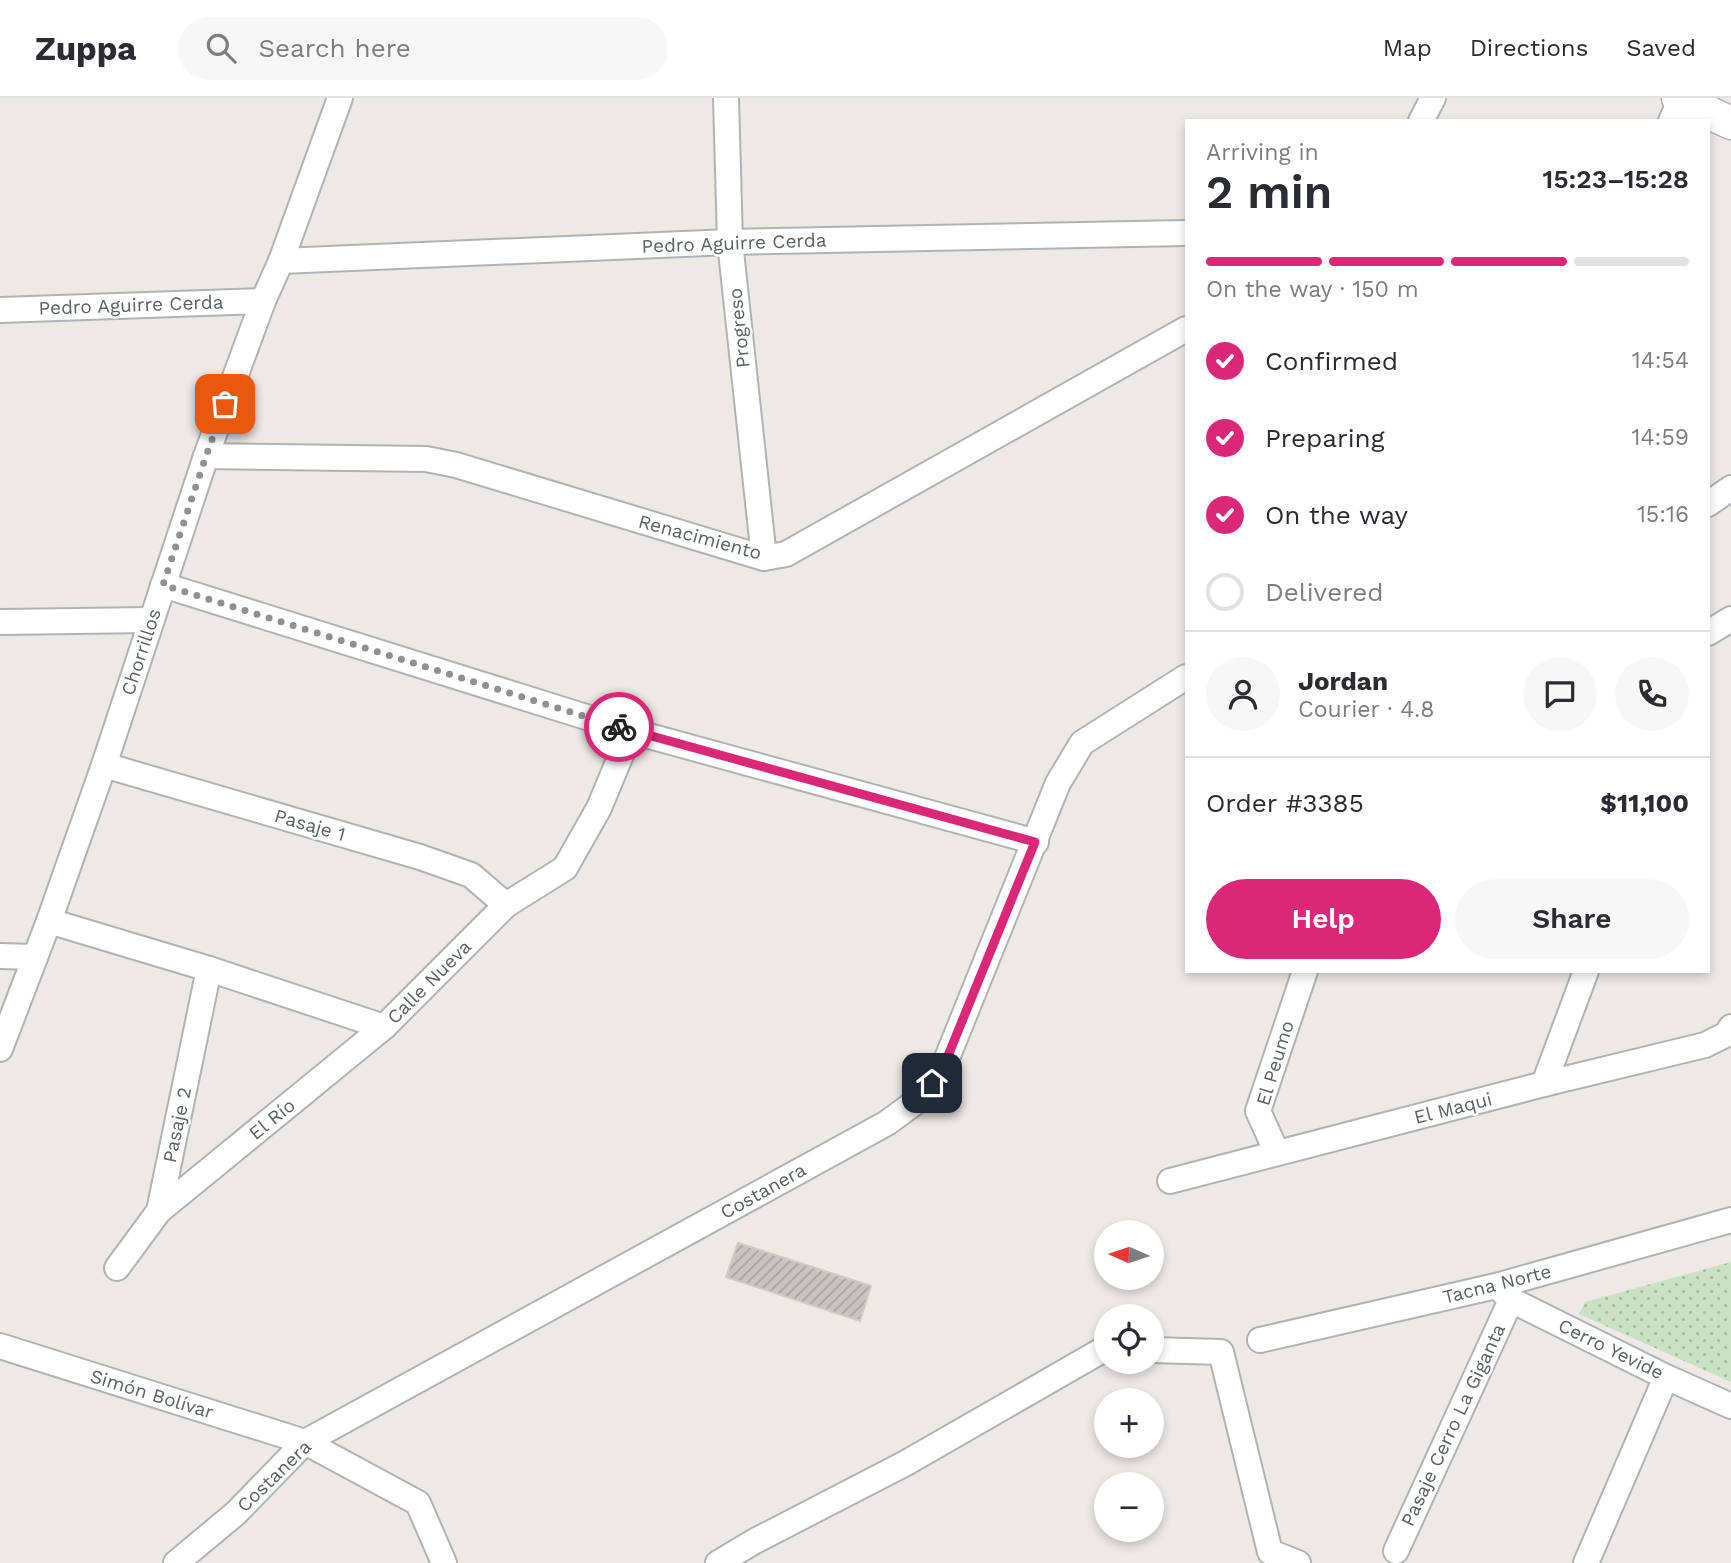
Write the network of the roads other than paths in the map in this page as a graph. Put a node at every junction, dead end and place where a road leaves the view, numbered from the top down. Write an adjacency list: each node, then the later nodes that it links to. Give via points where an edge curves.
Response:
1 (340, 98): 9 (street, Chorrillos)
2 (726, 98): 8 (street, Progreso)
3 (1433, 98): 5 (street)
4 (1676, 106): 6 (street)
5 (1422, 119)
6 (1731, 123)
7 (1185, 233): 8 (street, Pedro Aguirre Cerda)
8 (730, 243): 9 (street, Pedro Aguirre Cerda); 16 (street, Progreso)
9 (281, 261): 10 (street, Chorrillos)
10 (263, 301): 11 (street, Pedro Aguirre Cerda); 13 (street, Chorrillos)
11 (0, 310)
12 (1185, 329): 16 (street, Renacimiento, via 786,554)
13 (206, 456): 16 (street, Renacimiento, via 426,458); 17 (street, Chorrillos)
14 (1731, 488): 15 (street)
15 (1710, 503)
16 (764, 558)
17 (163, 585): 19 (street, Chorrillos); 23 (street)
18 (1731, 619): 21 (street)
19 (151, 620): 20 (street); 24 (street, Chorrillos)
20 (0, 622)
21 (1710, 632)
22 (1185, 678): 25 (street, Costanera, via 1082,743 1058,783)
23 (631, 731): 25 (street); 26 (street, Calle Nueva, via 599,808 565,868)
24 (103, 765): 26 (street, Pasaje 1, via 433,861 471,875); 27 (street, Chorrillos)
25 (1035, 842): 49 (street, Costanera, via 943,1068 921,1098 887,1123)
26 (506, 905): 33 (street, Calle Nueva)
27 (50, 921): 29 (street, Chorrillos); 30 (street, Calle Nueva)
28 (0, 956): 29 (street)
29 (35, 957): 35 (street, Chorrillos)
30 (209, 969): 33 (street, Calle Nueva); 39 (street, Pasaje 2)
31 (1304, 973): 37 (street, El Peumo, via 1258,1111)
32 (1585, 973): 36 (street)
33 (384, 1027): 39 (street, El Río)
34 (1731, 1027): 36 (street, El Maqui, via 1727,1034 1704,1045)
35 (0, 1049)
36 (1544, 1084): 37 (street, El Maqui)
37 (1277, 1153): 38 (street, El Maqui)
38 (1170, 1181)
39 (159, 1211): 41 (street, Pasaje 2)
40 (1731, 1220): 42 (street, Tacna Norte)
41 (117, 1268)
42 (1504, 1293): 43 (street, Tacna Norte); 47 (street, Cerro Yevide); 50 (street, Pasaje Cerro La Giganta)
43 (1260, 1340)
44 (0, 1346): 49 (street, Simón Bolívar)
45 (1164, 1350): 51 (street, via 1222,1352)
46 (1094, 1355): 54 (street, via 906,1463)
47 (1666, 1377): 48 (street, Cerro Yevide); 56 (street)
48 (1731, 1406)
49 (305, 1442): 52 (street, Costanera, via 236,1513); 53 (street, Simón Bolívar, via 418,1503)
50 (1396, 1551)
51 (1272, 1557): 55 (street)
52 (176, 1563)
53 (444, 1563)
54 (718, 1563)
55 (1298, 1563)
56 (1586, 1563)

